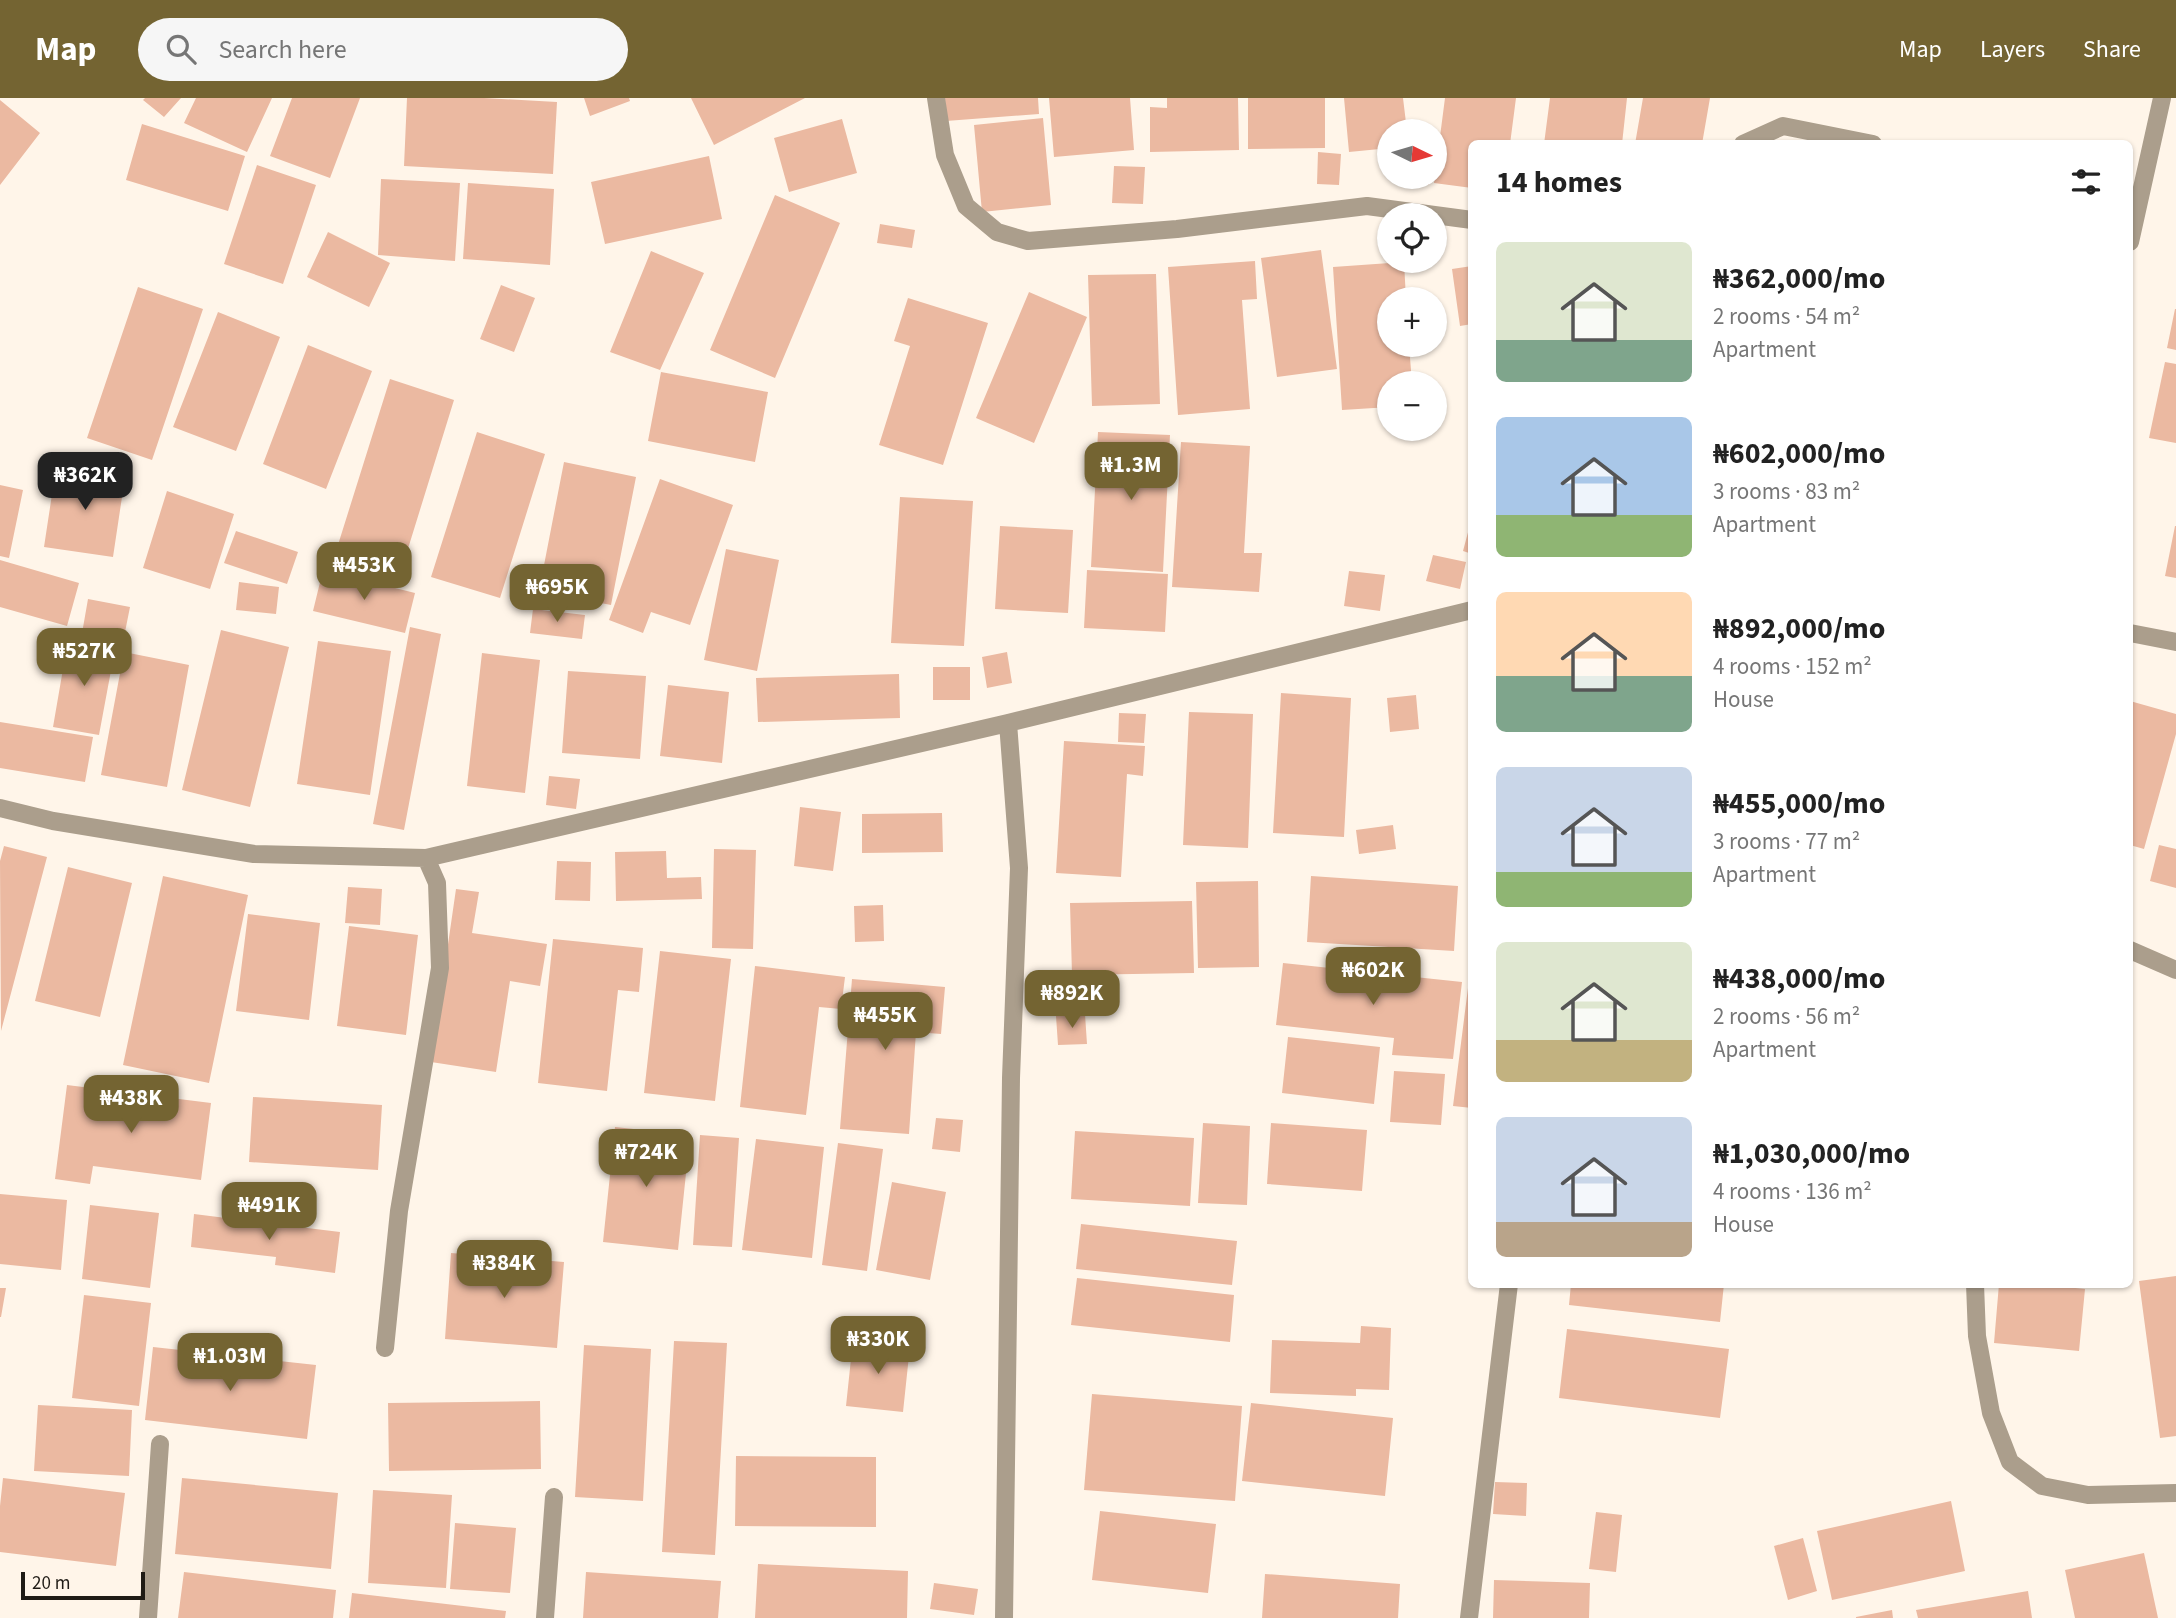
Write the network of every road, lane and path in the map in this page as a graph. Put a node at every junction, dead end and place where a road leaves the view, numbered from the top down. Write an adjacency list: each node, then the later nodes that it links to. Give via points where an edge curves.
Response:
1 (936, 98): 7 (street, via 945,155 966,206 997,232 1028,241 1367,206)
2 (2162, 98): 5 (street)
3 (1752, 140): 4 (street, via 1783,126)
4 (1853, 140)
5 (2135, 193): 6 (street)
6 (2133, 213)
7 (1468, 219)
8 (1468, 611): 11 (street)
9 (2133, 634): 10 (street)
10 (2176, 642)
11 (1008, 723): 13 (street); 24 (street, via 1019,868 1011,1078)
12 (0, 808): 13 (street, via 254,854)
13 (426, 858): 18 (street, via 437,883 440,968 399,1211)
14 (2133, 951): 15 (street)
15 (2176, 970)
16 (1510, 1288): 25 (street)
17 (1975, 1288): 20 (street, via 1978,1336 1992,1413 2010,1462 2042,1486 2088,1495)
18 (384, 1348)
19 (160, 1444): 22 (street)
20 (2176, 1493)
21 (554, 1497): 23 (street)
22 (148, 1618)
23 (545, 1618)
24 (1004, 1618)
25 (1469, 1618)

